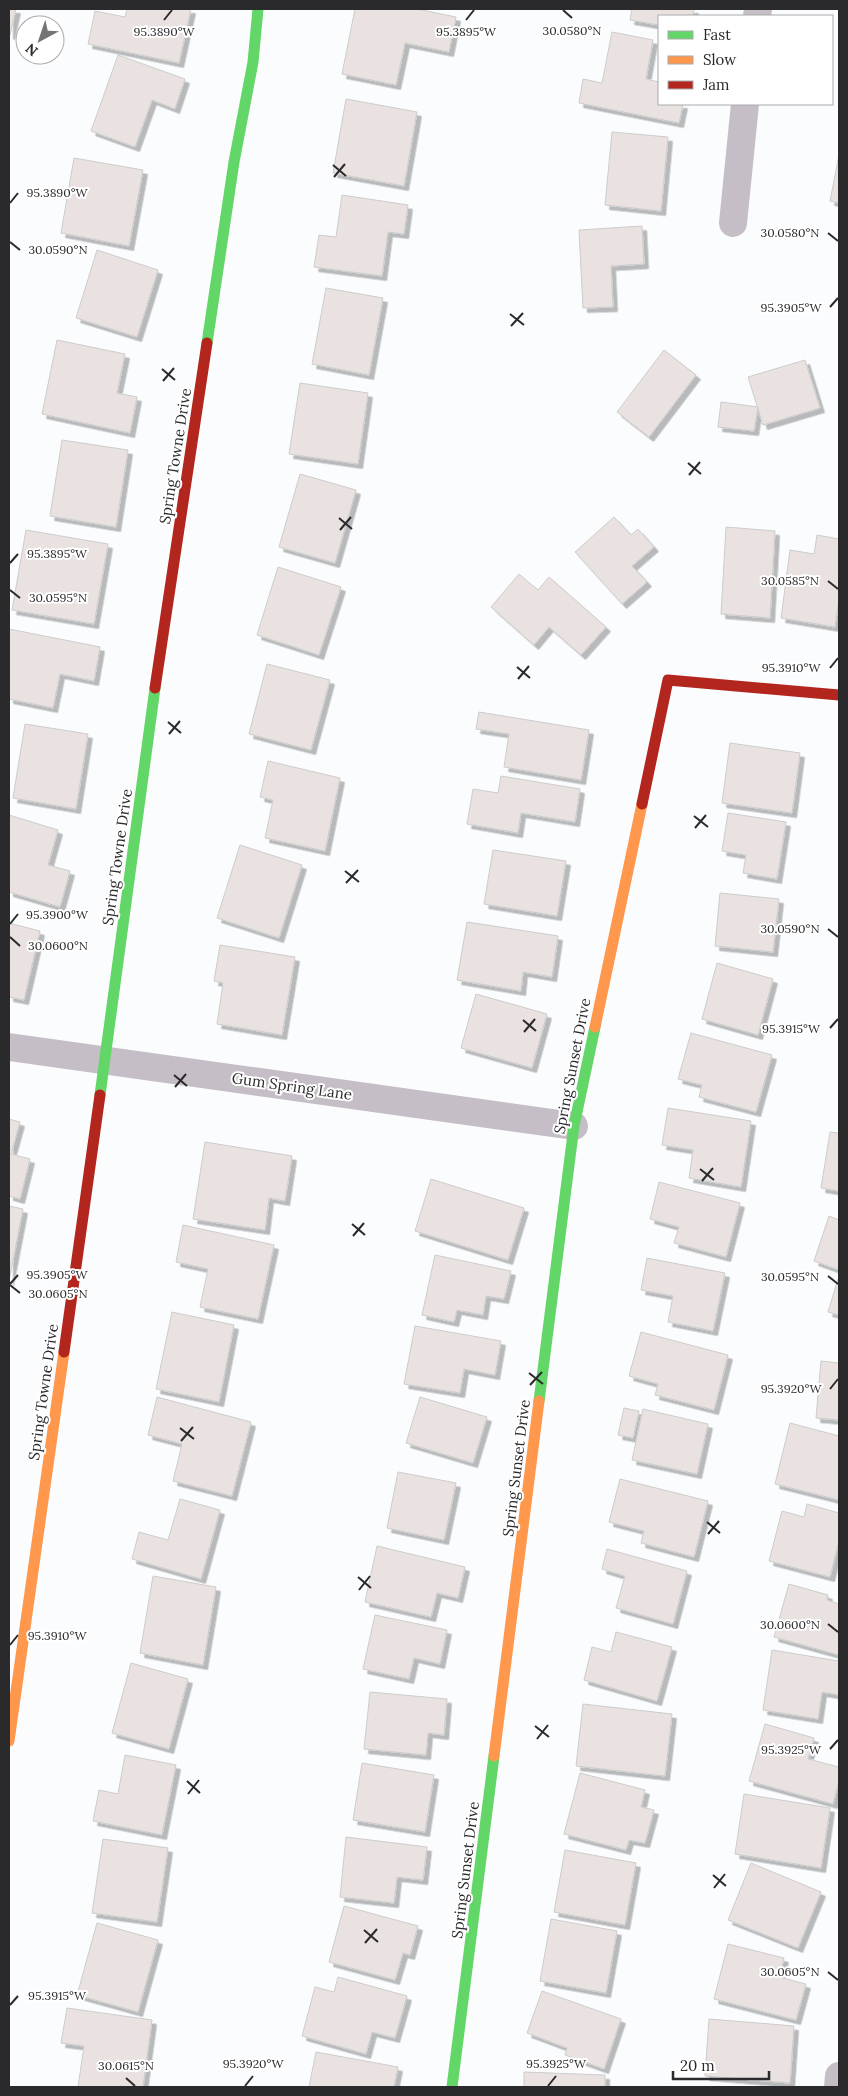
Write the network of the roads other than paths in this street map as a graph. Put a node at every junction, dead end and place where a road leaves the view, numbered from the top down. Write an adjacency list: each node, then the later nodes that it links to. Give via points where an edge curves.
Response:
1 (258, 9): 6 (street, Spring Towne Drive, via 253,62 234,162 155,693)
2 (745, 105): 3 (street)
3 (733, 223)
4 (839, 695): 7 (street, Spring Sunset Drive, via 668,680)
5 (9, 1047): 6 (street, Gum Spring Lane)
6 (105, 1060): 7 (street, Gum Spring Lane); 8 (street, Spring Towne Drive)
7 (574, 1126): 10 (street, Spring Sunset Drive)
8 (9, 1741)
9 (839, 2076): 11 (street)
10 (452, 2087)
11 (838, 2087)

